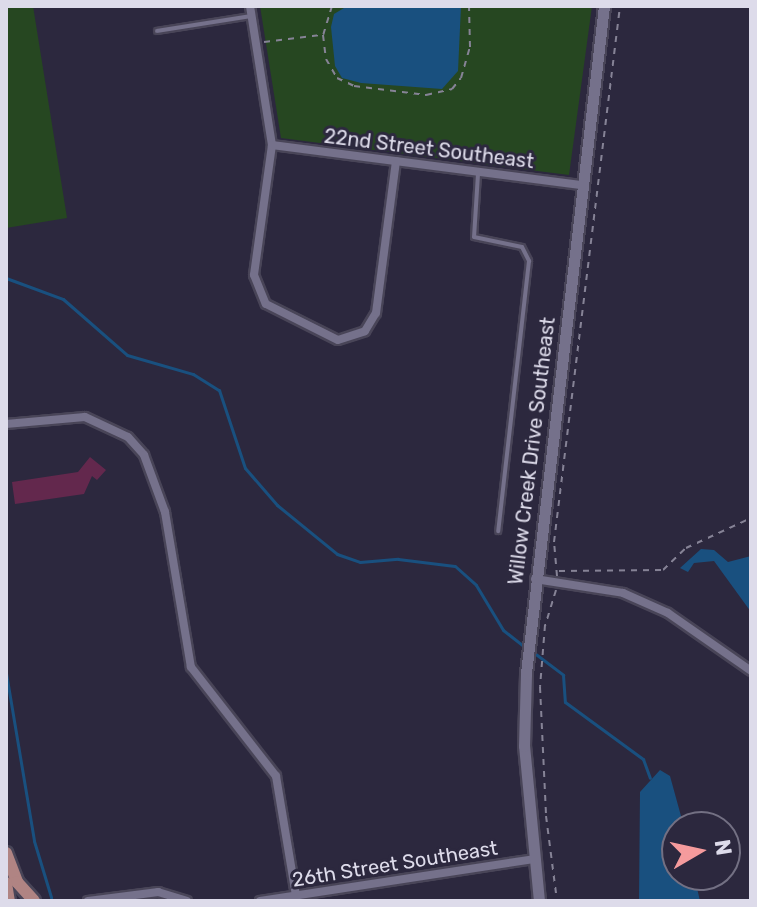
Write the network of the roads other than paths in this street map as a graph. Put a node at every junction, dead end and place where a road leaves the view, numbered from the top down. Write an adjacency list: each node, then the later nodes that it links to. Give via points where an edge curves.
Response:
1 (250, 6): 3 (street)
2 (604, 6): 8 (main road, Willow Creek Drive Southeast)
3 (251, 16): 4 (lane); 5 (street)
4 (157, 31)
5 (272, 145): 6 (street, 22nd Street Southeast); 6 (street, via 254,275 257,291 271,308 343,341 361,335 376,313)
6 (396, 161): 7 (street, 22nd Street Southeast)
7 (478, 171): 8 (street, 22nd Street Southeast); 10 (lane, via 474,237 522,247 529,261)
8 (582, 185): 11 (main road, Willow Creek Drive Southeast)
9 (6, 424): 16 (street, via 72,415 105,424 128,437 156,476 186,651 201,685 276,776)
10 (498, 531)
11 (535, 579): 12 (street, via 623,593 668,613); 14 (main road, Willow Creek Drive Southeast, via 524,746)
12 (751, 671)
13 (6, 853): 19 (main road, via 17,882)
14 (534, 859): 16 (street, 26th Street Southeast); 22 (main road, Willow Creek Drive Southeast)
15 (6, 883): 18 (main road)
16 (296, 895): 21 (street, 26th Street Southeast)
17 (183, 900): 20 (street, via 147,892)
18 (9, 901)
19 (34, 901)
20 (88, 901)
21 (260, 901)
22 (539, 901)

